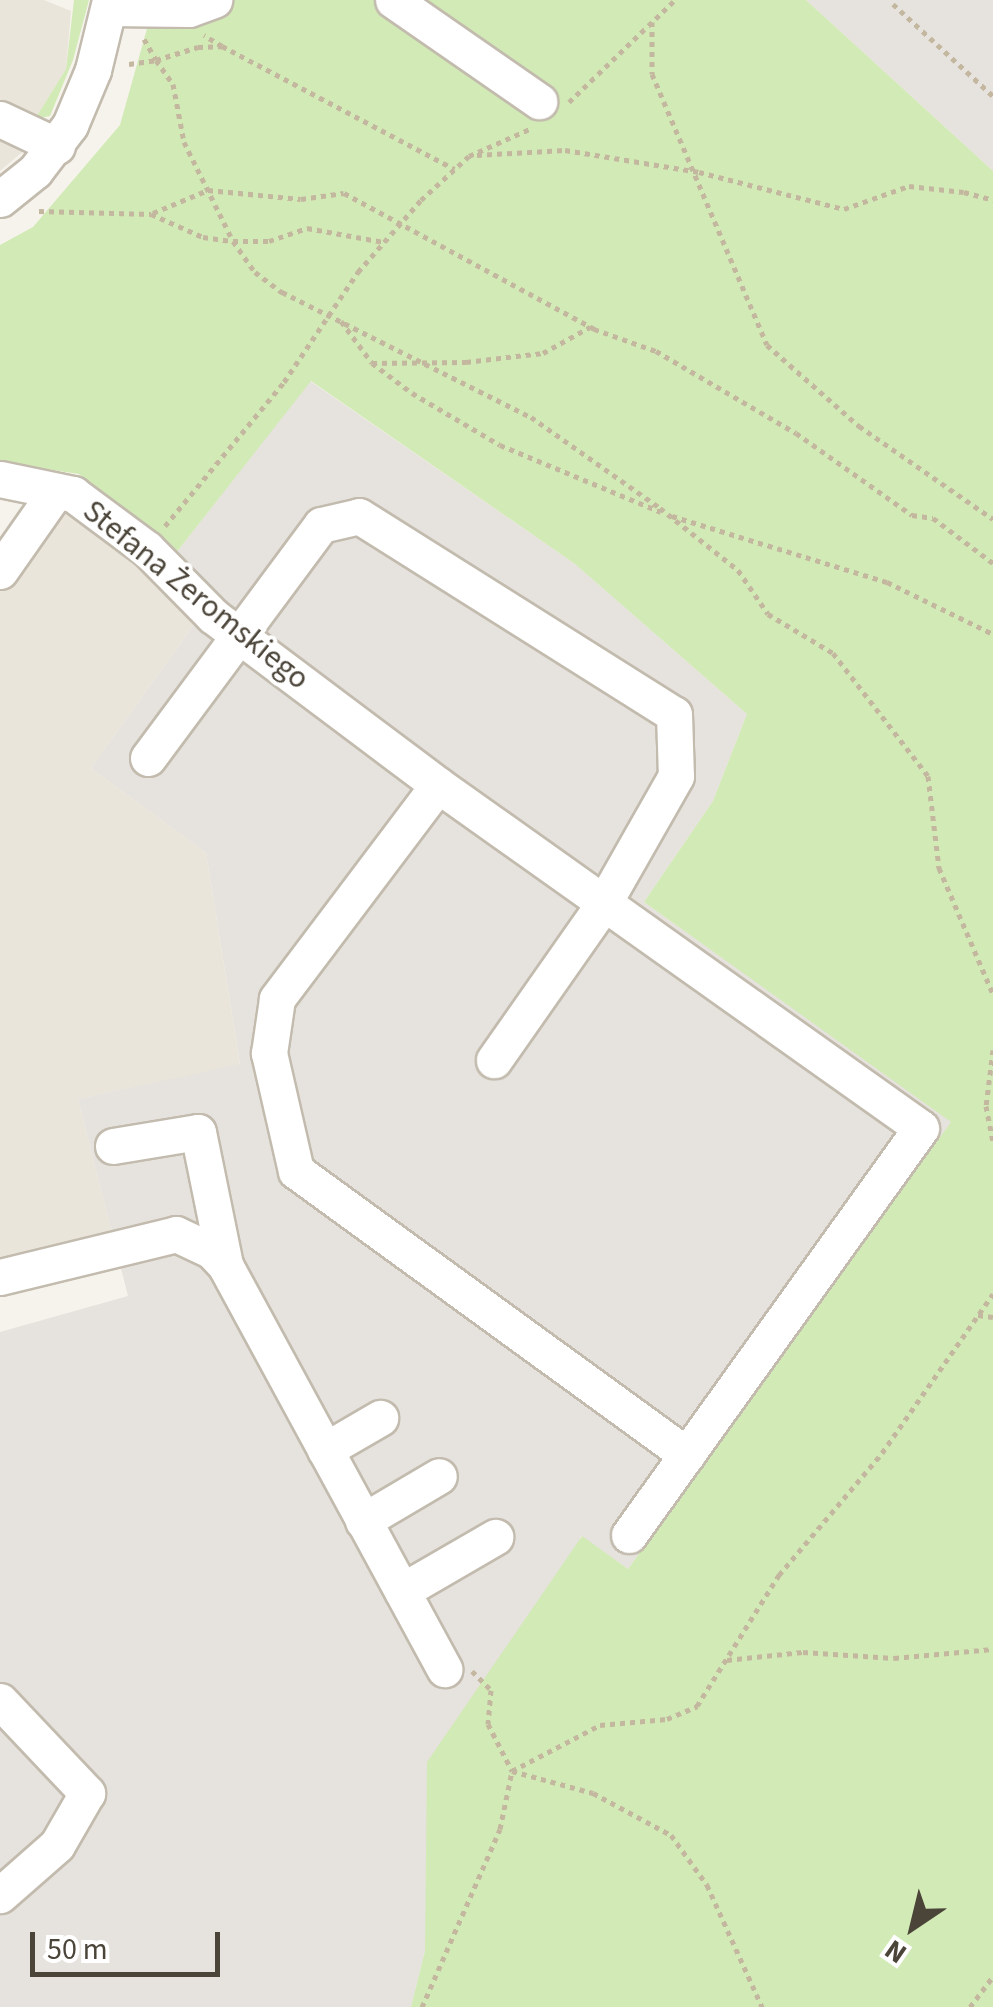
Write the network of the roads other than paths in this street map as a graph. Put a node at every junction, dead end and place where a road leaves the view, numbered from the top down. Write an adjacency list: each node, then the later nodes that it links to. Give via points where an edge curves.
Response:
1 (214, 0): 3 (street, via 188,9)
2 (393, 0): 4 (street)
3 (109, 4): 6 (street, via 88,84)
4 (545, 112)
5 (0, 120): 6 (street)
6 (57, 146): 7 (street)
7 (0, 199)
8 (0, 479): 9 (street, Stefana Żeromskiego)
9 (56, 490): 10 (street); 11 (street, Stefana Żeromskiego, via 73,494 147,549)
10 (0, 571)
11 (238, 634): 12 (street); 13 (street, Stefana Żeromskiego); 14 (street, via 320,525 358,516 674,714 676,776)
12 (148, 758)
13 (438, 784): 14 (street, Stefana Żeromskiego); 21 (street, via 278,999 269,1053 296,1171)
14 (604, 903): 15 (street); 21 (street, Stefana Żeromskiego, via 920,1128)
15 (494, 1060)
16 (113, 1146): 17 (street, via 198,1132)
17 (225, 1265): 18 (street, via 211,1250 176,1234); 20 (street)
18 (0, 1277)
19 (380, 1418): 20 (street)
20 (325, 1450): 23 (street)
21 (686, 1455): 24 (street)
22 (439, 1476): 23 (street)
23 (363, 1521): 26 (street)
24 (629, 1535)
25 (495, 1537): 26 (street)
26 (402, 1591): 27 (street)
27 (444, 1669)
28 (0, 1701): 29 (street, via 86,1793 57,1846)
29 (0, 1896)

